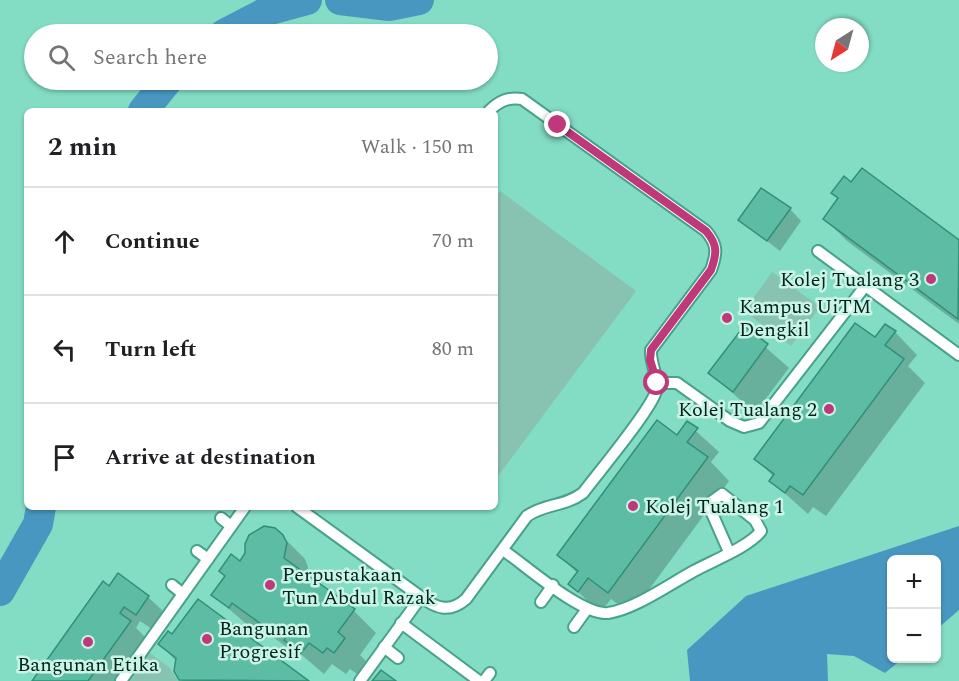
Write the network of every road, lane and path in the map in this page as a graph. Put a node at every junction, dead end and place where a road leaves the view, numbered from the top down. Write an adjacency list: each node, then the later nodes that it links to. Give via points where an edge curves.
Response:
1 (493, 108): 5 (lane, via 512,98 522,99 706,231 715,242 711,270 651,350)
2 (818, 251): 3 (lane)
3 (866, 285): 4 (lane); 5 (lane, via 759,423 744,427 677,383)
4 (959, 354)
5 (657, 383): 10 (lane, via 651,402 583,493 569,503 540,507 527,516)
6 (243, 510): 9 (lane)
7 (301, 510): 17 (lane)
8 (221, 518): 9 (lane)
9 (231, 526): 13 (lane)
10 (503, 550): 15 (lane); 17 (lane, via 458,607 432,606)
11 (197, 551): 13 (lane)
12 (729, 552): 12 (lane, via 711,511 711,502 722,494 755,520 760,531); 19 (lane, via 625,608 606,613)
13 (208, 559): 16 (lane)
14 (172, 585): 16 (lane)
15 (553, 585): 18 (lane); 19 (lane)
16 (183, 594): 24 (lane)
17 (421, 597): 20 (lane)
18 (541, 602)
19 (587, 609): 21 (lane)
20 (401, 623): 22 (lane); 26 (lane, via 448,665)
21 (574, 627)
22 (384, 647): 23 (lane); 25 (lane)
23 (398, 658)
24 (121, 681)
25 (360, 681)
26 (479, 681)

